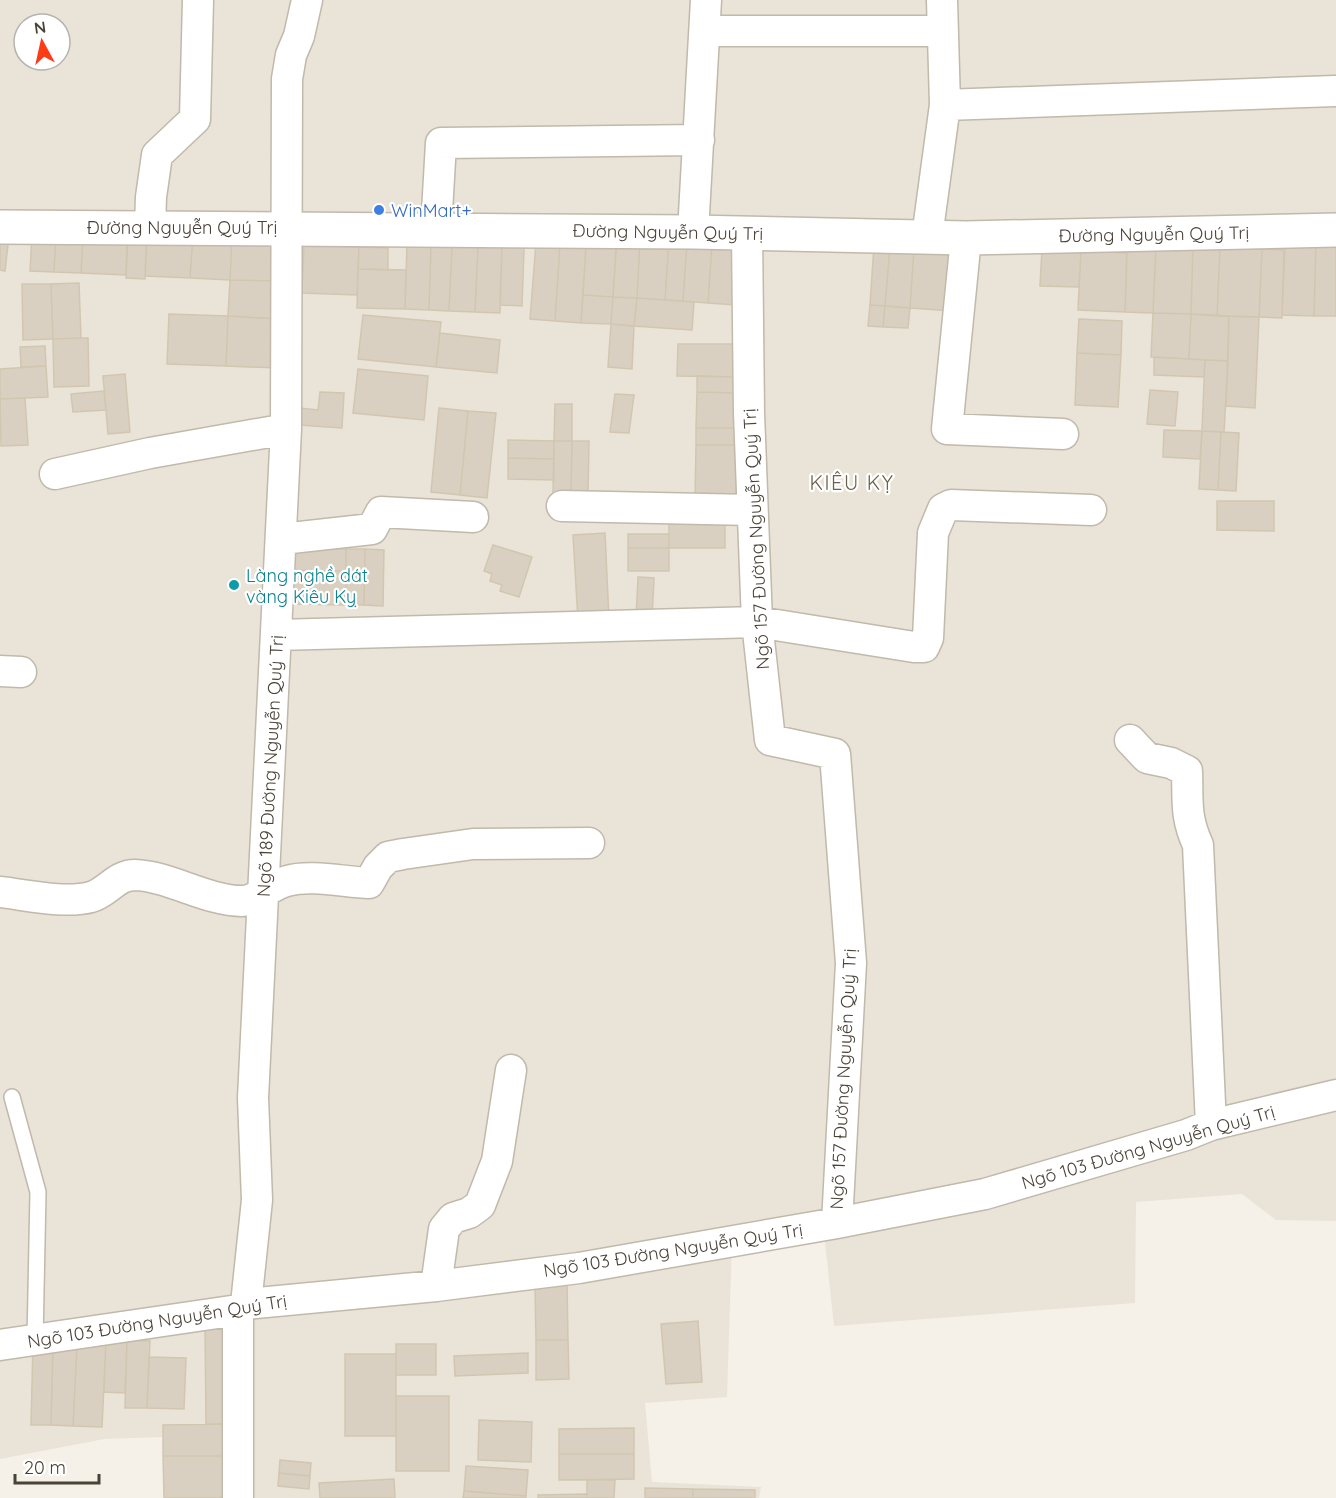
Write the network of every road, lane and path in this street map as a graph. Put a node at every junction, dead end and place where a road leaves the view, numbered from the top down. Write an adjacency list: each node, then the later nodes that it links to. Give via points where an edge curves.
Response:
1 (198, 0): 11 (street, via 195,119 158,155)
2 (307, 0): 12 (street, Ngõ 189 Đường Nguyễn Quý Trị, via 287,79)
3 (706, 0): 5 (street)
4 (942, 0): 6 (street)
5 (706, 31): 6 (street); 9 (street)
6 (943, 31): 8 (street)
7 (1335, 91): 8 (street)
8 (945, 105): 17 (street)
9 (699, 140): 13 (street, via 441,143); 15 (street)
10 (0, 227): 11 (street, Đường Nguyễn Quý Trị)
11 (150, 227): 12 (street, Đường Nguyễn Quý Trị)
12 (288, 228): 13 (street, Đường Nguyễn Quý Trị); 19 (street, Ngõ 189 Đường Nguyễn Quý Trị)
13 (436, 229): 15 (street, Đường Nguyễn Quý Trị)
14 (1336, 230): 18 (street, Đường Nguyễn Quý Trị)
15 (693, 232): 16 (street, Đường Nguyễn Quý Trị)
16 (747, 232): 17 (street, Đường Nguyễn Quý Trị); 23 (street, Ngõ 157 Đường Nguyễn Quý Trị)
17 (927, 237): 18 (street, Đường Nguyễn Quý Trị)
18 (966, 238): 20 (street, via 947,429)
19 (286, 429): 21 (street); 26 (street, Ngõ 189 Đường Nguyễn Quý Trị)
20 (1063, 434)
21 (55, 474)
22 (562, 506): 23 (street)
23 (752, 510): 27 (street, Ngõ 157 Đường Nguyễn Quý Trị)
24 (1091, 510): 27 (street, via 951,505 943,509 933,533 928,638 924,647)
25 (473, 517): 26 (street, via 381,512 372,528)
26 (282, 539): 28 (street, Ngõ 189 Đường Nguyễn Quý Trị)
27 (757, 622): 28 (street); 37 (street, Ngõ 157 Đường Nguyễn Quý Trị, via 770,740 835,754 851,963)
28 (277, 635): 31 (street, Ngõ 189 Đường Nguyễn Quý Trị)
29 (1130, 740): 36 (street, via 1147,758 1187,771 1187,812 1198,846)
30 (589, 843): 31 (street, via 472,844 388,857 369,883 304,879)
31 (264, 890): 32 (street, via 249,901 238,901 136,875 125,876 104,891 78,899); 39 (street, Ngõ 189 Đường Nguyễn Quý Trị, via 253,1098 257,1200)
32 (0, 892)
33 (511, 1070): 38 (street, via 497,1161 480,1204 453,1218 444,1229)
34 (1336, 1095): 36 (street, Ngõ 103 Đường Nguyễn Quý Trị)
35 (12, 1097): 40 (lane, via 38,1192)
36 (1211, 1125): 37 (street, Ngõ 103 Đường Nguyễn Quý Trị, via 985,1194)
37 (837, 1223): 38 (street, Ngõ 103 Đường Nguyễn Quý Trị, via 579,1268)
38 (436, 1286): 39 (street, Ngõ 103 Đường Nguyễn Quý Trị)
39 (242, 1307): 40 (street, Ngõ 103 Đường Nguyễn Quý Trị); 42 (street, Ngõ 189 Đường Nguyễn Quý Trị)
40 (35, 1341): 41 (street, Ngõ 103 Đường Nguyễn Quý Trị)
41 (0, 1345)
42 (238, 1498)

